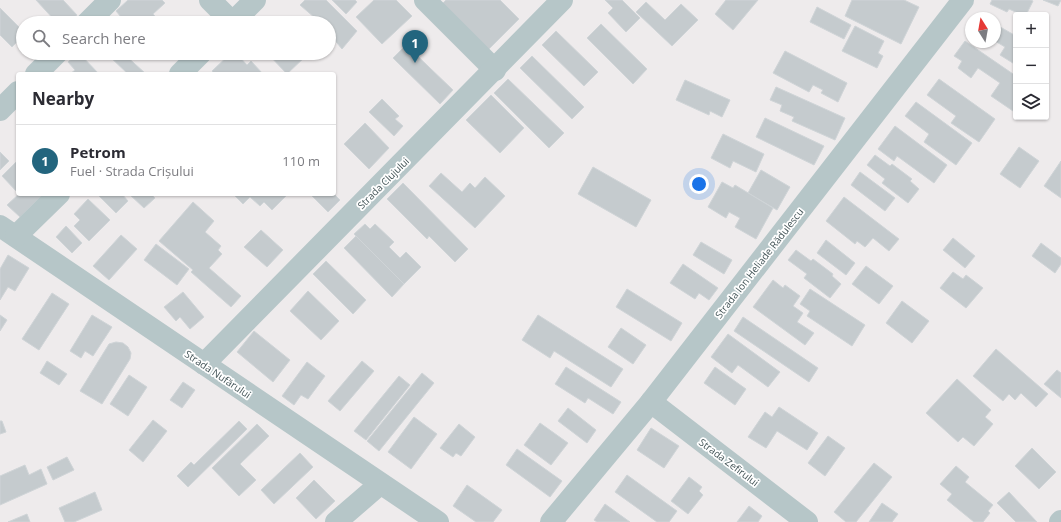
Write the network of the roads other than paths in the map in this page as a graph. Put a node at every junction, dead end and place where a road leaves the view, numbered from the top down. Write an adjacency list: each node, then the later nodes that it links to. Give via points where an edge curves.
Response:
1 (110, 0): 7 (street)
2 (210, 0): 8 (street)
3 (256, 0): 9 (street)
4 (425, 0): 12 (street)
5 (562, 0): 12 (street, Strada Clujului)
6 (963, 0): 20 (street, Strada Ion Heliade Rădulescu)
7 (94, 16)
8 (225, 16)
9 (239, 16)
10 (50, 60): 13 (street)
11 (194, 60): 14 (street)
12 (495, 70): 19 (street, Strada Clujului)
13 (38, 72)
14 (182, 72)
15 (16, 94): 16 (street)
16 (0, 110)
17 (56, 196): 18 (street)
18 (8, 231): 19 (street, Strada Nufărului)
19 (204, 364): 21 (street, Strada Nufărului)
20 (651, 402): 24 (street, Strada Ion Heliade Rădulescu); 25 (street, Strada Zefirului)
21 (380, 484): 22 (street); 23 (street, Strada Nufărului)
22 (336, 522)
23 (438, 522)
24 (552, 522)
25 (808, 522)

